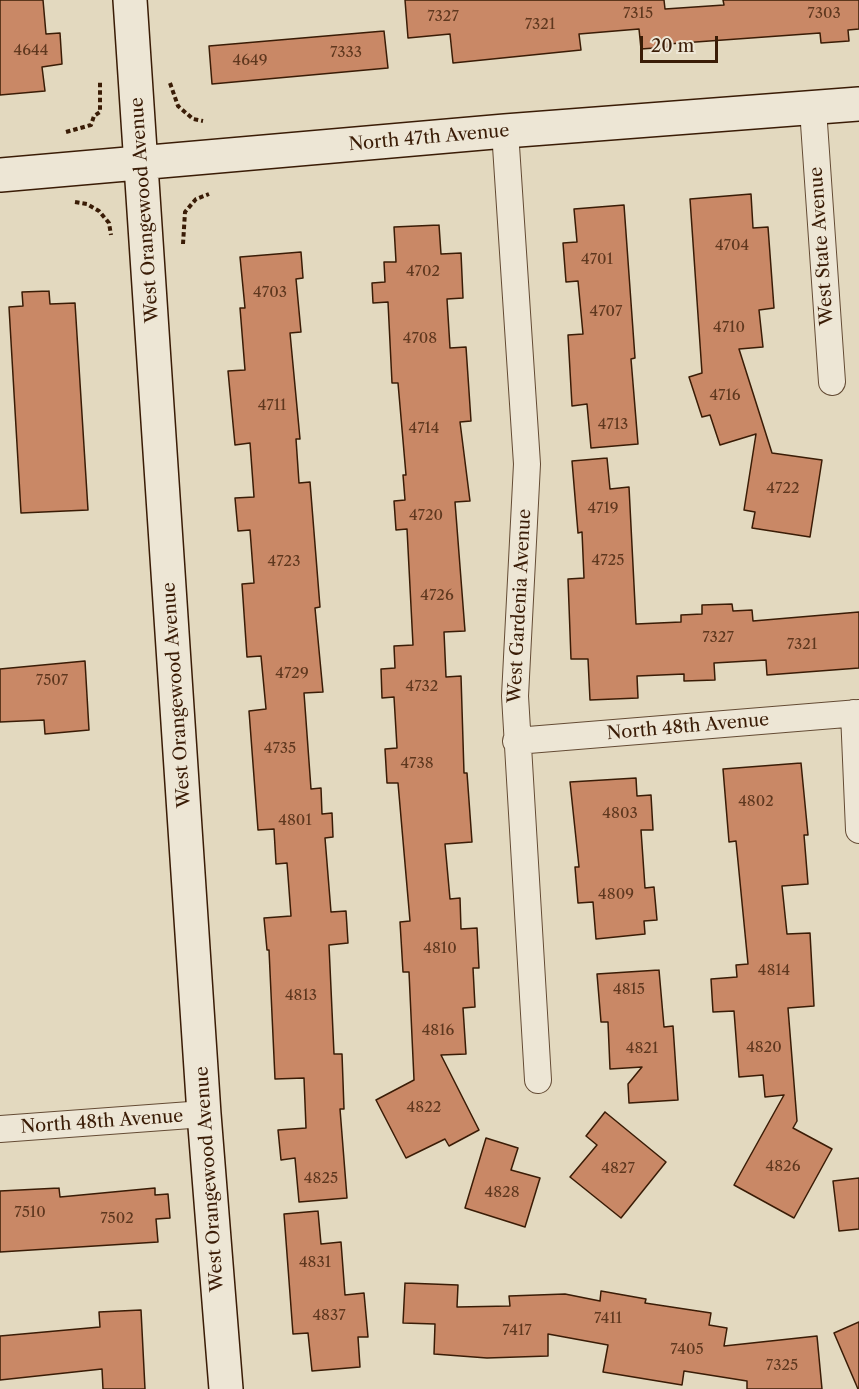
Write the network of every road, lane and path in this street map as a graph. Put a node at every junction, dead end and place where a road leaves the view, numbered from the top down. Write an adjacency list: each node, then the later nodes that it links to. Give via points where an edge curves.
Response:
1 (130, 0): 9 (street, West Orangewood Avenue)
2 (100, 82): 8 (path, via 100,112 91,125)
3 (170, 83): 6 (path, via 178,106 193,119)
4 (859, 104): 5 (street, North 47th Avenue)
5 (813, 109): 7 (street, North 47th Avenue); 15 (street, West State Avenue)
6 (203, 121)
7 (505, 131): 9 (street, North 47th Avenue); 17 (street, West Gardenia Avenue, via 526,465)
8 (66, 132)
9 (141, 162): 10 (street, North 47th Avenue); 20 (street, West Orangewood Avenue)
10 (0, 175)
11 (209, 194): 14 (path, via 196,199 185,212)
12 (75, 202): 13 (path, via 99,211 109,223)
13 (111, 235)
14 (183, 244)
15 (832, 382)
16 (857, 713): 17 (street, North 48th Avenue); 18 (street)
17 (516, 741): 19 (street, West Gardenia Avenue)
18 (859, 830)
19 (538, 1080)
20 (204, 1114): 21 (street, North 48th Avenue); 22 (street, West Orangewood Avenue)
21 (0, 1129)
22 (226, 1389)

